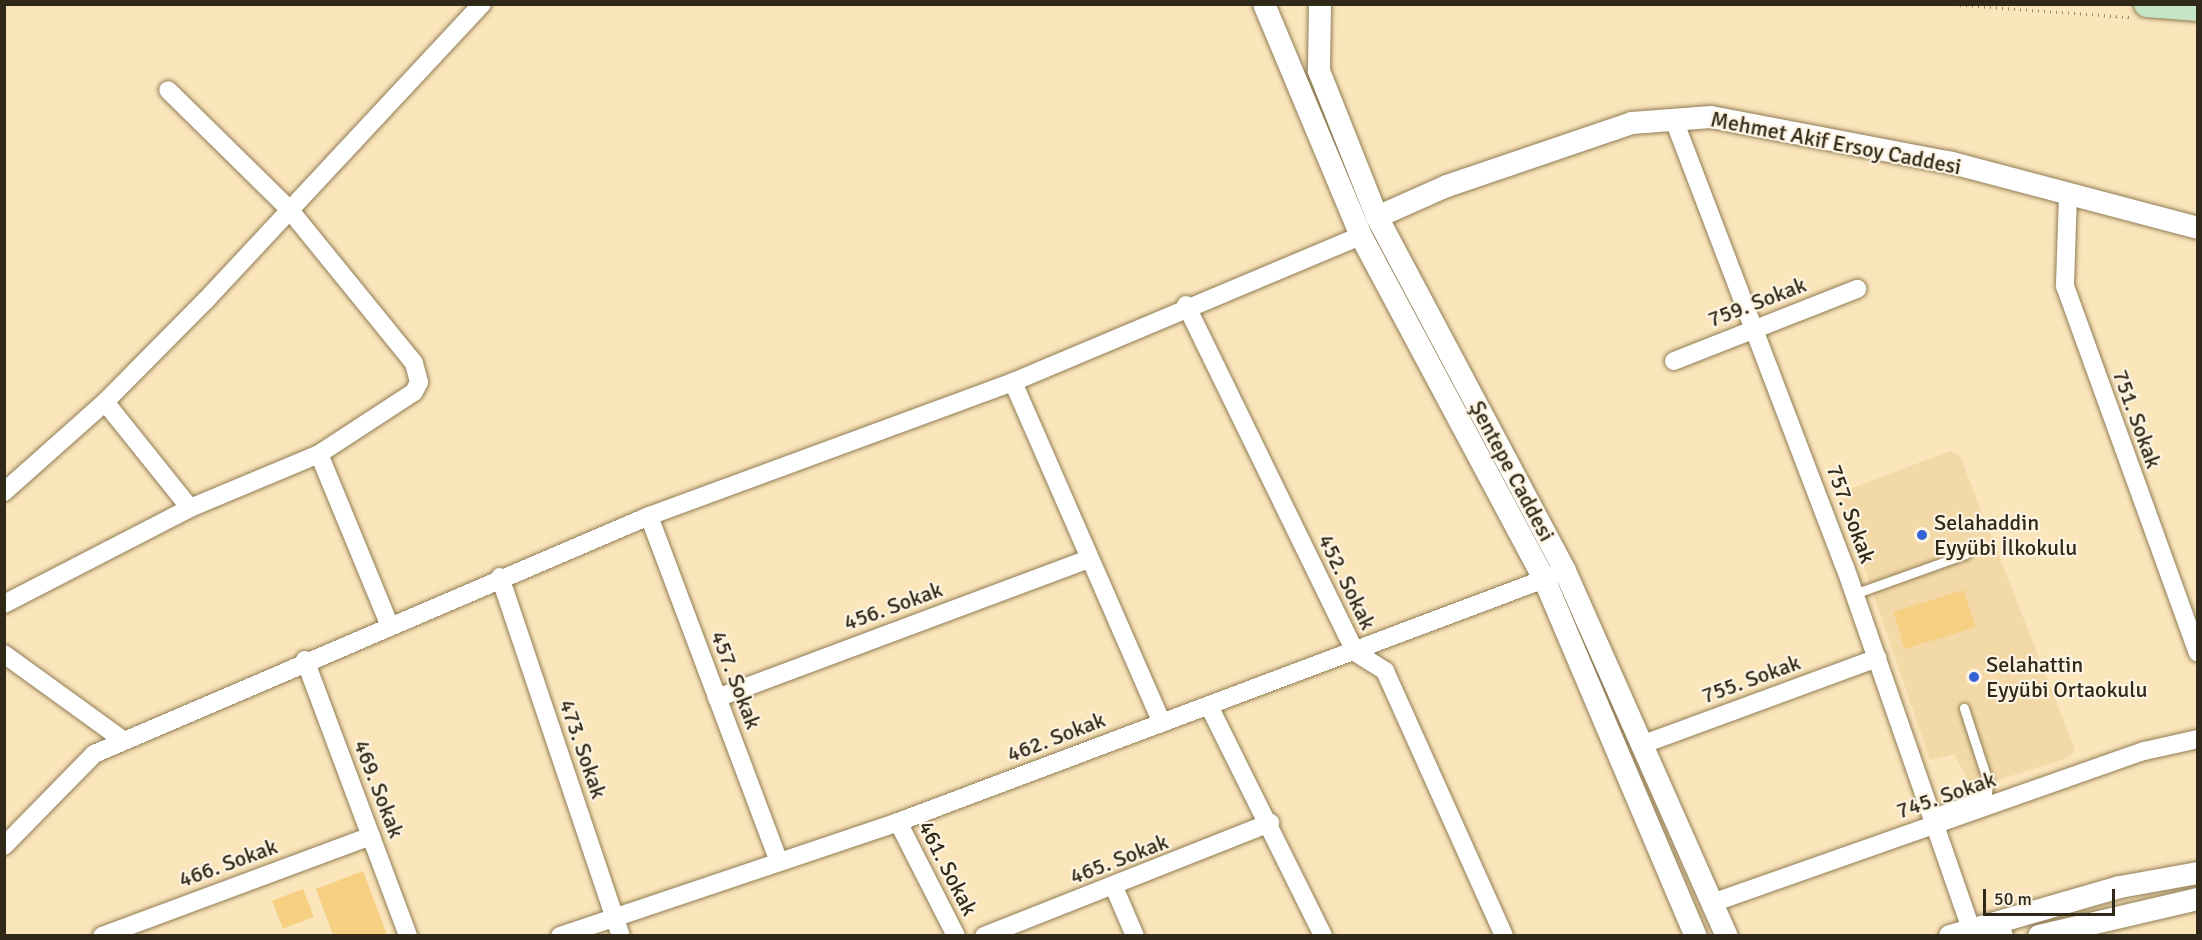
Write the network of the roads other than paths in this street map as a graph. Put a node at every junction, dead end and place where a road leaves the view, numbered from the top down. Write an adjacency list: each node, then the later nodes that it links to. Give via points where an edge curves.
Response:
1 (482, 4): 9 (street)
2 (1264, 4): 12 (street)
3 (1320, 4): 10 (street, Şentepe Caddesi, via 1319,71)
4 (2198, 8): 5 (main road)
5 (2143, 11)
6 (168, 90): 9 (street)
7 (1674, 120): 8 (street, Mehmet Akif Ersoy Caddesi, via 1711,117 1952,163); 10 (street, Mehmet Akif Ersoy Caddesi, via 1622,126 1447,186); 15 (street, 757. Sokak)
8 (2068, 194): 11 (street, Mehmet Akif Ersoy Caddesi); 32 (street, 751. Sokak, via 2065,286)
9 (288, 208): 18 (street); 19 (street, via 418,374 414,392)
10 (1377, 217): 25 (street, Şentepe Caddesi)
11 (2198, 228)
12 (1361, 236): 14 (street); 27 (street)
13 (1857, 289): 15 (street, 759. Sokak)
14 (1186, 305): 17 (street); 31 (street, 452. Sokak)
15 (1756, 326): 16 (street, 759. Sokak); 28 (street, 757. Sokak)
16 (1674, 361)
17 (1013, 382): 22 (street); 24 (street)
18 (105, 402): 20 (street); 21 (street)
19 (320, 454): 21 (street); 30 (street)
20 (4, 492)
21 (190, 508): 29 (street)
22 (649, 516): 26 (street); 36 (street, 457. Sokak)
23 (1966, 554): 28 (lane)
24 (1087, 560): 36 (street, 456. Sokak); 39 (street)
25 (1565, 571): 27 (street, 462. Sokak); 42 (street, Şentepe Caddesi)
26 (500, 577): 30 (street); 53 (street, 473. Sokak)
27 (1545, 581): 31 (street, 462. Sokak); 65 (street)
28 (1854, 594): 34 (street, 757. Sokak)
29 (4, 604)
30 (389, 624): 35 (street)
31 (1355, 652): 37 (street, 462. Sokak); 64 (street, 452. Sokak, via 1385,671)
32 (2198, 653)
33 (4, 654): 41 (street)
34 (1878, 658): 42 (street, 755. Sokak); 43 (street, 757. Sokak)
35 (305, 660): 41 (street); 46 (street, 469. Sokak)
36 (717, 698): 48 (street, 457. Sokak)
37 (1210, 708): 39 (street, 462. Sokak); 45 (street)
38 (1964, 708): 43 (lane, via 1988,782 1987,794)
39 (1162, 723): 44 (street, 462. Sokak)
40 (2198, 740): 43 (street, 745. Sokak, via 2144,751)
41 (124, 741): 47 (street, via 94,754)
42 (1641, 745): 52 (street, Şentepe Caddesi)
43 (1934, 819): 52 (street, 745. Sokak); 55 (street, 757. Sokak)
44 (898, 822): 48 (street, 462. Sokak); 60 (street, 461. Sokak)
45 (1270, 824): 50 (street, 465. Sokak); 63 (street)
46 (371, 836): 56 (street, 466. Sokak); 57 (street, 469. Sokak)
47 (4, 846)
48 (779, 861): 53 (street, 462. Sokak)
49 (2198, 873): 54 (street)
50 (1114, 887): 61 (street, 465. Sokak); 62 (street)
51 (2198, 899): 68 (street)
52 (1712, 903): 66 (street, Şentepe Caddesi)
53 (613, 915): 58 (street, 462. Sokak); 59 (street, 473. Sokak)
54 (2001, 928): 55 (street)
55 (1971, 929): 67 (street)
56 (102, 936)
57 (408, 936)
58 (560, 936)
59 (621, 936)
60 (956, 936)
61 (984, 936)
62 (1136, 936)
63 (1323, 936)
64 (1504, 936)
65 (1696, 936)
66 (1727, 936)
67 (1950, 936)
68 (2038, 936)

